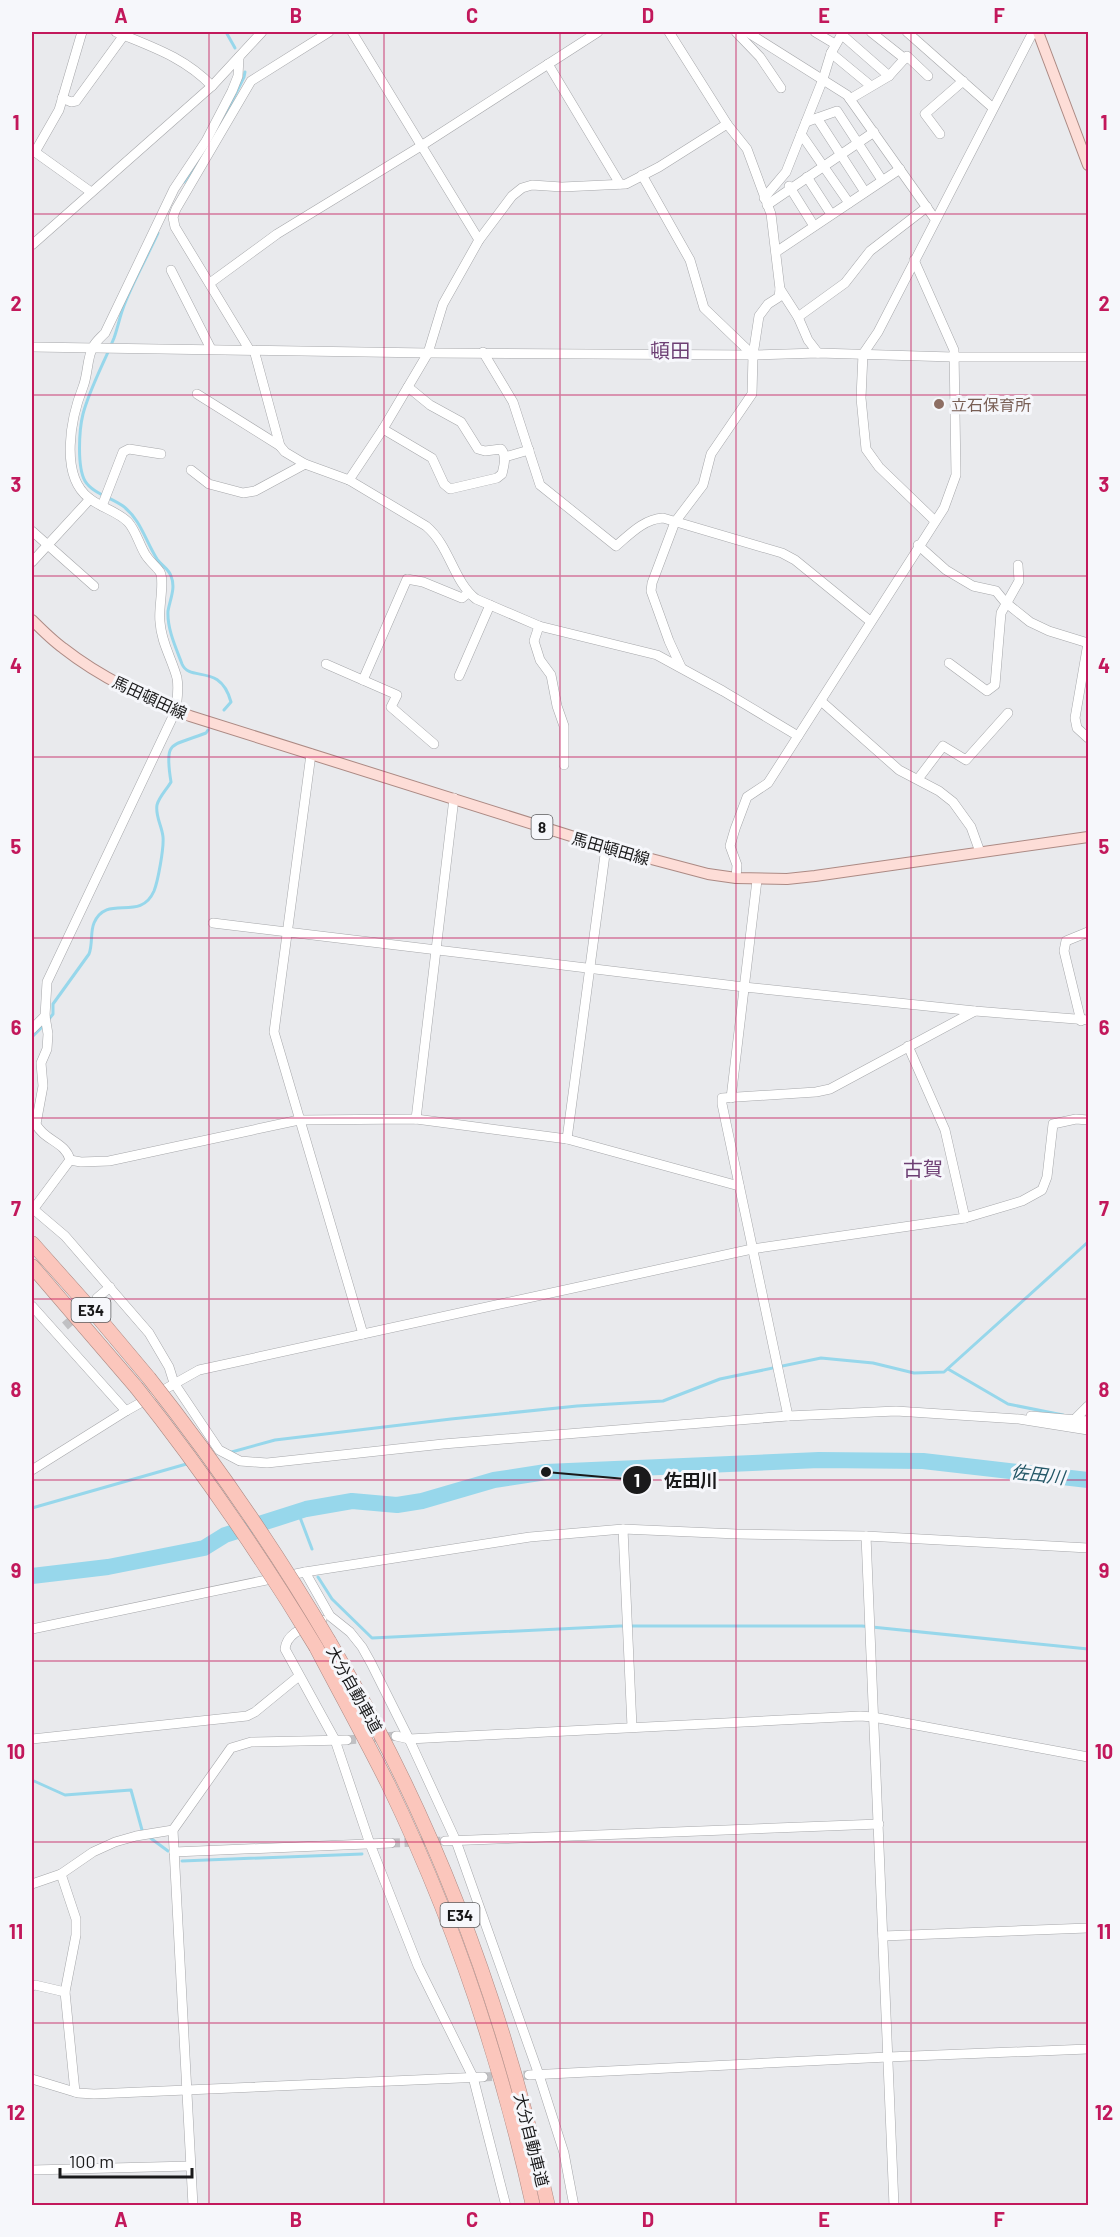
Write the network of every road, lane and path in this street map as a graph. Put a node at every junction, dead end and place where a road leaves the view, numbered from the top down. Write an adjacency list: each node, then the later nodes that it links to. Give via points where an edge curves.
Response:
1 (82, 32): 26 (street)
2 (262, 32): 16 (street)
3 (329, 32): 60 (street, via 251,81 176,209 175,227)
4 (352, 32): 36 (street)
5 (598, 32): 18 (street)
6 (669, 32): 31 (street)
7 (736, 32): 25 (street, via 760,57)
8 (747, 32): 21 (street)
9 (815, 32): 15 (street)
10 (871, 32): 17 (street)
11 (908, 32): 22 (street)
12 (1033, 32): 28 (street)
13 (1038, 32): 38 (main road)
14 (120, 33): 23 (street, via 183,60); 26 (street, via 76,101)
15 (837, 39): 19 (street); 21 (street); 24 (street)
16 (239, 57): 23 (street); 64 (street, via 232,91 206,141 174,189)
17 (904, 59): 19 (street); 20 (street, via 907,56)
18 (548, 64): 36 (street); 45 (street)
19 (889, 76): 24 (street)
20 (928, 76)
21 (823, 80): 27 (street); 30 (street)
22 (963, 81): 28 (street); 34 (street, via 925,114)
23 (212, 86): 47 (street)
24 (871, 86): 27 (street)
25 (781, 88)
26 (62, 98): 47 (street, via 35,152)
27 (850, 99): 32 (street)
28 (993, 108): 53 (street)
29 (817, 118): 30 (street); 35 (street, via 837,111); 37 (street)
30 (806, 122): 33 (street)
31 (727, 124): 41 (street); 49 (street, via 747,149)
32 (874, 132): 35 (street); 40 (street)
33 (801, 134): 39 (street); 42 (street)
34 (940, 134)
35 (858, 142): 37 (street); 44 (street)
36 (421, 146): 55 (street); 60 (street, via 277,234)
37 (841, 154): 39 (street); 48 (street)
38 (1089, 165)
39 (824, 166): 43 (street); 50 (street)
40 (900, 169): 44 (street); 51 (street)
41 (642, 175): 45 (street); 71 (street, via 690,260 704,308)
42 (783, 176): 46 (street); 49 (street)
43 (807, 177): 46 (street); 52 (street)
44 (882, 180): 48 (street)
45 (620, 184): 55 (street, via 522,188)
46 (790, 189): 49 (street); 54 (street)
47 (91, 192): 56 (street)
48 (865, 192): 50 (street)
49 (766, 202): 57 (street)
50 (849, 203): 52 (street)
51 (927, 207): 53 (street); 62 (street, via 870,251 845,283)
52 (831, 214): 54 (street)
53 (935, 219): 58 (street)
54 (814, 226): 57 (street)
55 (479, 240): 68 (street, via 443,304)
56 (32, 245)
57 (776, 252): 61 (street)
58 (914, 260): 70 (street); 72 (street, via 954,350)
59 (171, 270): 65 (street)
60 (210, 283): 66 (street)
61 (780, 289): 62 (street); 71 (street, via 779,297 759,316)
62 (798, 317): 69 (street)
63 (32, 347): 64 (street)
64 (96, 347): 65 (street); 84 (street, via 76,406 71,446 74,477)
65 (211, 349): 66 (street)
66 (251, 349): 68 (street); 77 (street)
67 (483, 352): 68 (street); 71 (street); 78 (street, via 513,402)
68 (428, 353): 74 (street)
69 (818, 353): 70 (street); 71 (street)
70 (863, 354): 72 (street); 86 (street, via 861,398 866,449 879,467)
71 (753, 355): 87 (street, via 752,394 711,453 703,485)
72 (953, 357): 73 (street); 86 (street, via 956,475)
73 (1089, 357)
74 (408, 387): 76 (street); 80 (street, via 461,422 478,449 499,448)
75 (197, 394): 77 (street)
76 (383, 429): 80 (street, via 432,458 450,489 500,476); 83 (street)
77 (280, 446): 81 (street)
78 (529, 450): 80 (street); 87 (street, via 540,485 616,546 653,519)
79 (161, 454): 85 (street, via 129,449 123,452)
80 (505, 457)
81 (305, 464): 82 (street, via 255,491 243,493 208,484); 83 (street)
82 (192, 470)
83 (350, 480): 94 (street, via 436,535)
84 (90, 499): 85 (street); 89 (street)
85 (104, 500): 107 (street, via 130,524 160,572 160,624 177,678)
86 (935, 521): 90 (street)
87 (675, 522): 98 (street, via 782,553); 103 (street, via 651,591)
88 (32, 531): 89 (street)
89 (47, 544): 91 (street); 93 (street)
90 (918, 545): 95 (street, via 946,570 973,586 996,591); 98 (street)
91 (32, 562)
92 (1018, 565): 95 (street, via 1018,581)
93 (94, 586)
94 (468, 593): 96 (street); 105 (street, via 462,598 407,579)
95 (1005, 602): 100 (street, via 1049,632); 101 (street, via 995,685 987,691)
96 (490, 605): 99 (street); 104 (street)
97 (32, 620): 107 (main road, 馬田頓田線 / 8, via 63,648 103,674)
98 (870, 621): 106 (street)
99 (539, 626): 103 (street, via 631,647); 113 (street, via 534,641 540,660 551,675 564,726)
100 (1088, 643): 110 (street, via 1075,718 1077,728)
101 (949, 663)
102 (326, 664): 105 (street)
103 (681, 668): 109 (street)
104 (459, 676)
105 (363, 680): 111 (street, via 397,695 391,707)
106 (821, 701): 109 (street); 114 (street, via 899,770)
107 (176, 710): 112 (main road, 馬田頓田線 / 8); 128 (street, via 47,982)
108 (1008, 713): 114 (street, via 966,760 943,746)
109 (798, 736): 119 (street, via 768,783 747,797 730,846 737,864)
110 (1089, 738)
111 (434, 744)
112 (310, 754): 115 (main road, 馬田頓田線 / 8); 122 (street)
113 (564, 765)
114 (918, 779): 118 (street, via 953,802 971,827)
115 (454, 798): 117 (main road, 馬田頓田線 / 8); 124 (street)
116 (1089, 837): 118 (main road, 馬田頓田線 / 8)
117 (606, 848): 119 (main road, 馬田頓田線 / 8); 125 (street)
118 (980, 852): 120 (main road, 馬田頓田線 / 8, via 815,876)
119 (736, 878): 120 (main road, 馬田頓田線 / 8)
120 (757, 880): 126 (street)
121 (213, 923): 122 (street)
122 (287, 932): 124 (street); 134 (street, via 274,1032)
123 (1089, 932): 129 (street, via 1066,941 1064,951)
124 (436, 950): 125 (street); 133 (street)
125 (589, 968): 126 (street); 136 (street)
126 (744, 987): 127 (street); 132 (street)
127 (975, 1011): 129 (street); 131 (street)
128 (45, 1020): 130 (street); 137 (street, via 47,1049 41,1063 43,1086 36,1124 66,1149)
129 (1085, 1020)
130 (32, 1029)
131 (908, 1046): 132 (street, via 830,1089); 140 (street, via 945,1130)
132 (730, 1098): 138 (street, via 722,1098 722,1104)
133 (416, 1119): 134 (street); 136 (street)
134 (299, 1120): 137 (street, via 109,1161); 149 (street)
135 (1089, 1120): 140 (street, via 1053,1124 1042,1190 1022,1201)
136 (567, 1138): 138 (street)
137 (70, 1160): 139 (street)
138 (739, 1186): 142 (street)
139 (32, 1210): 144 (street, via 65,1236)
140 (965, 1218): 142 (street)
141 (32, 1243): 199 (highway, 大分自動車道 / E34, bridge, via 149,1378 233,1489 329,1641 376,1725 403,1780 481,1969 509,2053)
142 (752, 1249): 149 (street); 153 (street)
143 (32, 1266): 198 (highway, 大分自動車道 / E34, bridge, via 136,1387 219,1497 316,1647 384,1777 430,1878 494,2056)
144 (111, 1287): 145 (street); 150 (street, via 149,1333)
145 (97, 1298)
146 (32, 1306): 148 (street)
147 (65, 1326): 148 (street)
148 (57, 1333): 152 (street)
149 (363, 1334): 150 (street, via 199,1370)
150 (174, 1383): 152 (street); 153 (street, via 219,1450 255,1464 454,1443)
151 (1085, 1409): 155 (street)
152 (126, 1411): 158 (street)
153 (788, 1416): 154 (street, via 896,1411)
154 (1010, 1419): 155 (street, via 1030,1416); 157 (street)
155 (1074, 1420): 156 (street)
156 (1089, 1421)
157 (1089, 1430)
158 (32, 1470)
159 (622, 1529): 160 (street); 162 (street, via 530,1537); 167 (street)
160 (866, 1536): 161 (street); 166 (street)
161 (1089, 1548)
162 (305, 1572): 163 (street); 164 (street)
163 (330, 1616): 165 (street, via 292,1634 286,1642 285,1649); 170 (street, via 362,1647)
164 (32, 1629)
165 (298, 1676): 169 (street, via 247,1716); 171 (street)
166 (873, 1717): 167 (street); 173 (street); 174 (street)
167 (632, 1727): 170 (street)
168 (396, 1736): 170 (street)
169 (32, 1739)
170 (410, 1739): 177 (street)
171 (336, 1740): 172 (street); 175 (street, via 251,1742 231,1748); 179 (street)
172 (347, 1740)
173 (1089, 1757)
174 (879, 1824): 177 (street); 184 (street)
175 (173, 1830): 180 (street); 181 (street, via 116,1842)
176 (445, 1841): 177 (street)
177 (456, 1841): 189 (street)
178 (391, 1843): 179 (street)
179 (370, 1844): 180 (street); 190 (street, via 418,1966)
180 (174, 1852): 192 (street)
181 (61, 1874): 182 (street); 186 (street, via 76,1919)
182 (32, 1884)
183 (1089, 1928): 184 (street)
184 (884, 1936): 188 (street)
185 (32, 1986): 186 (street)
186 (64, 1992): 193 (street)
187 (1089, 2049): 188 (street)
188 (888, 2057): 189 (street); 201 (street)
189 (534, 2075): 200 (street, via 564,2153)
190 (478, 2077): 192 (street); 197 (street)
191 (32, 2079): 193 (street)
192 (186, 2091): 193 (street); 194 (street)
193 (75, 2092)
194 (190, 2166): 195 (street); 196 (street)
195 (32, 2170)
196 (193, 2205)
197 (506, 2205)
198 (532, 2205)
199 (548, 2205)
200 (574, 2205)
201 (894, 2205)

